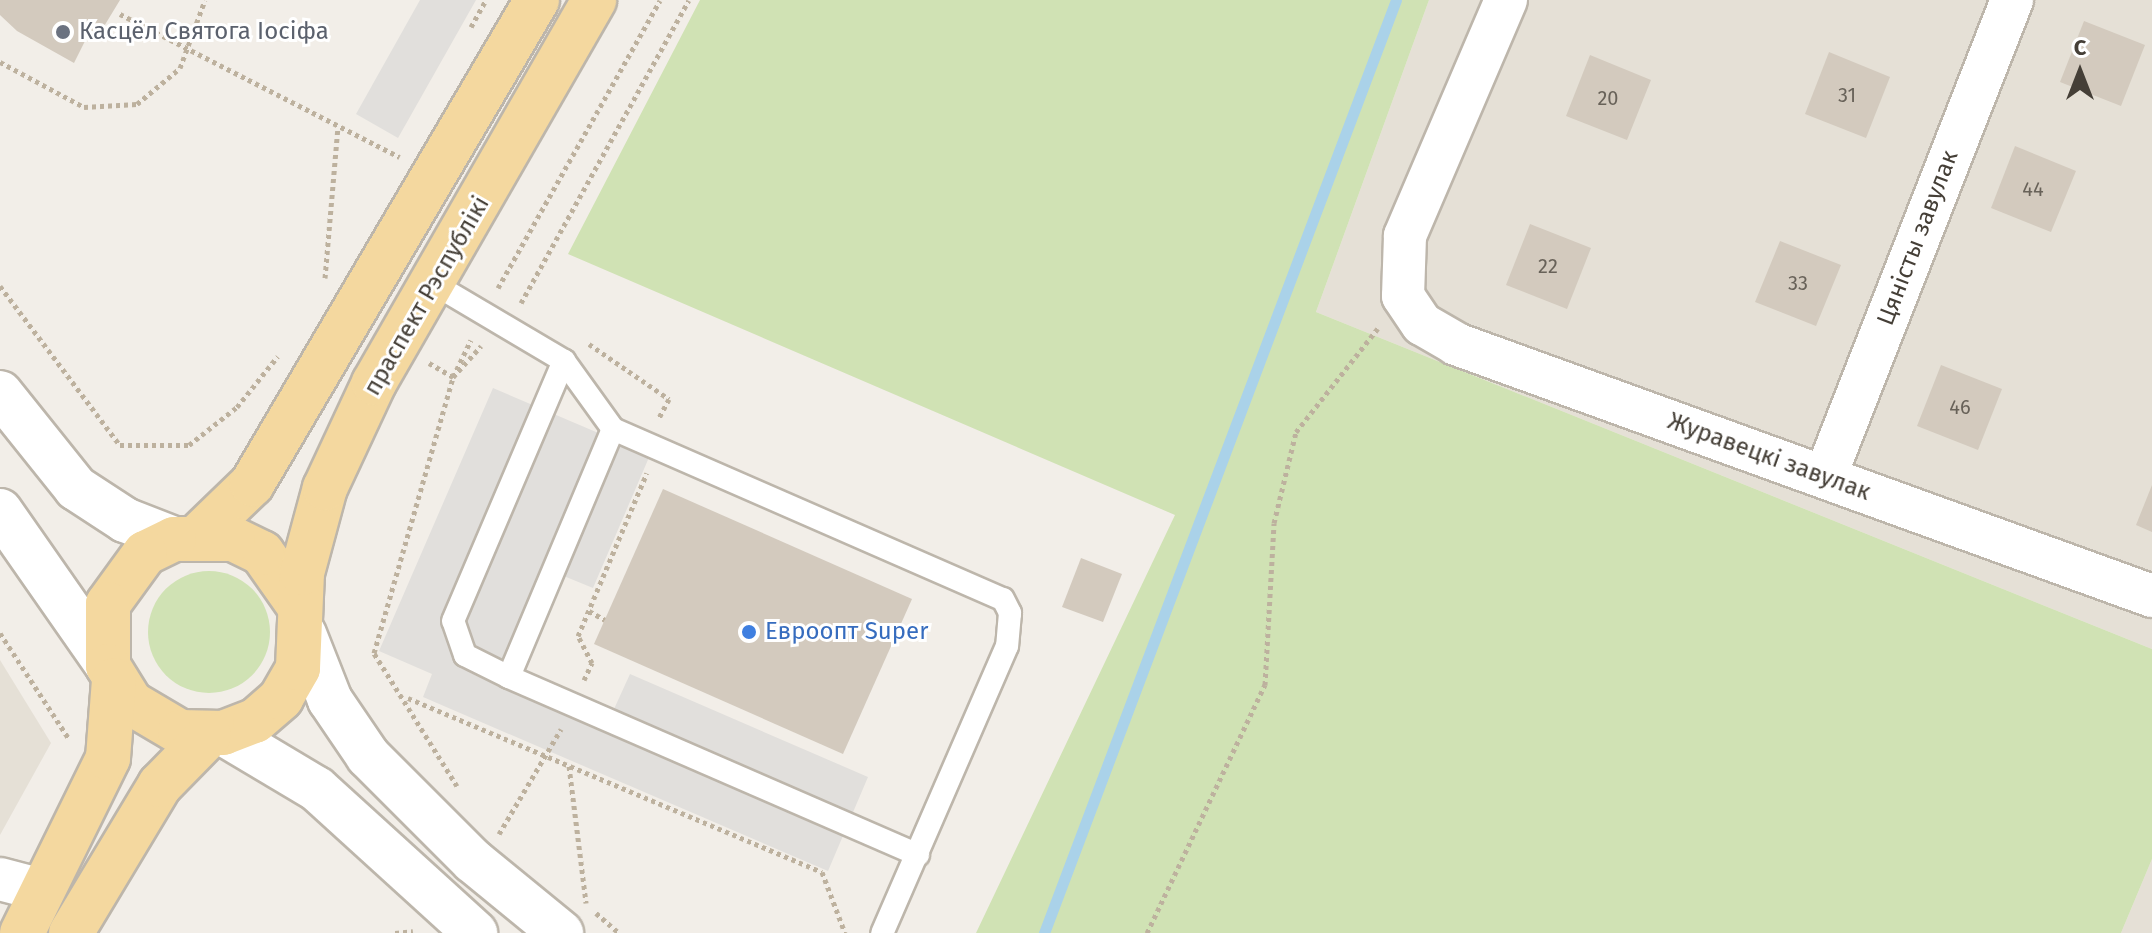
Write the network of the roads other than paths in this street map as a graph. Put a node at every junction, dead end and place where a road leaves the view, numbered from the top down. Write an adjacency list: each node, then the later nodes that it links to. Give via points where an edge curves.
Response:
1 (537, 0): 11 (main road, праспект Рэспублікі, via 252,484)
2 (594, 0): 5 (main road, праспект Рэспублікі)
3 (1506, 0): 9 (street, Журавецкі завулак, via 1405,236 1403,296 1422,324 1456,344)
4 (2012, 0): 9 (street, Цяністы завулак)
5 (434, 284): 6 (lane); 13 (main road, праспект Рэспублікі, via 374,383 325,488)
6 (564, 361): 8 (lane); 15 (lane, via 453,621 465,655)
7 (0, 393): 11 (street, via 76,488 125,520)
8 (613, 429): 15 (lane); 17 (lane, via 1003,599 1010,613 1007,646)
9 (1825, 477): 12 (street, Журавецкі завулак)
10 (0, 511): 14 (street)
11 (186, 537): 13 (main road, via 262,553 286,577); 14 (main road, праспект Рэспублікі, via 145,553 108,604)
12 (2152, 596)
13 (302, 620): 16 (main road, праспект Рэспублікі, via 298,668 281,698 255,721); 20 (street, via 330,700 368,756 473,861)
14 (111, 673): 16 (main road, via 153,721); 19 (main road, праспект Рэспублікі, via 108,758)
15 (509, 677): 17 (lane)
16 (216, 734): 22 (main road, via 160,785); 23 (street, via 317,789)
17 (918, 855): 24 (lane)
18 (0, 879): 19 (street)
19 (42, 890): 21 (main road, праспект Рэспублікі)
20 (574, 919)
21 (22, 933)
22 (71, 933)
23 (475, 933)
24 (882, 933)

